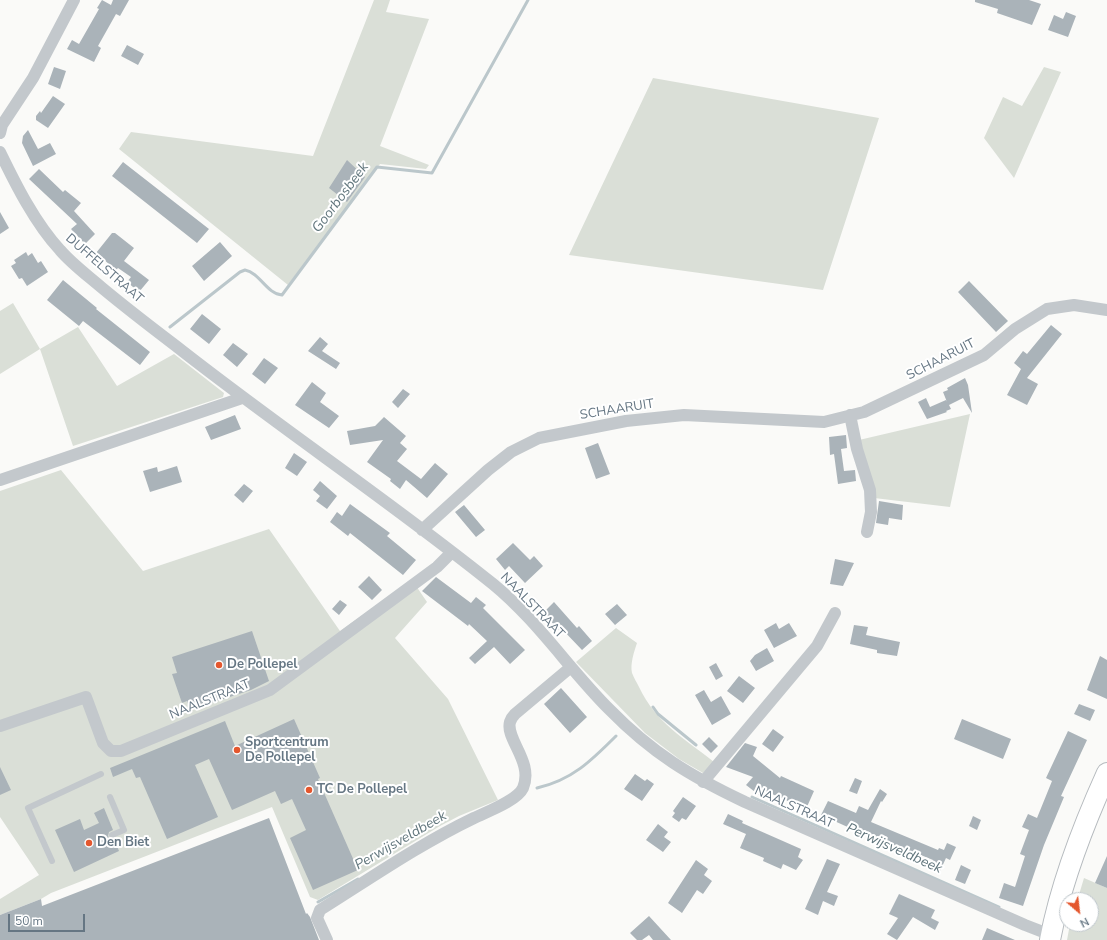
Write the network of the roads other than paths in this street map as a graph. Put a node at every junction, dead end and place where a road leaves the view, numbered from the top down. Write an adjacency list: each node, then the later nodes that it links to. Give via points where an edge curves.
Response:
1 (74, 0): 2 (street, via 53,43)
2 (0, 133)
3 (0, 152): 5 (street, DUFFELSTRAAT, via 46,234 61,252 88,277)
4 (1107, 310): 6 (street, SCHAARUIT, via 1074,305 1047,310 1014,329 984,355 902,395 864,412)
5 (242, 398): 7 (street); 8 (street, NAALSTRAAT)
6 (850, 415): 8 (street, SCHAARUIT, via 824,422 684,415 626,421 539,438 511,452 488,470); 9 (street, via 870,490 871,512)
7 (0, 480)
8 (422, 530): 10 (street, NAALSTRAAT)
9 (867, 532)
10 (452, 552): 12 (street, NAALSTRAAT, via 496,587 526,616); 13 (street, NAALSTRAAT, via 437,567 270,690 121,751 111,751 103,743 86,697)
11 (835, 613): 16 (street, via 817,646)
12 (571, 667): 16 (street, NAALSTRAAT, via 641,740 671,763); 21 (street, via 515,714 510,722 510,730 522,756 526,774 523,789 511,800 430,842 320,910 317,918)
13 (0, 726)
14 (1107, 773): 20 (main road, via 1071,862)
15 (101, 774): 19 (lane, via 28,808)
16 (703, 782): 20 (street, NAALSTRAAT)
17 (110, 797): 18 (lane, via 124,830)
18 (112, 835)
19 (52, 861)
20 (1047, 938)
21 (328, 940)

